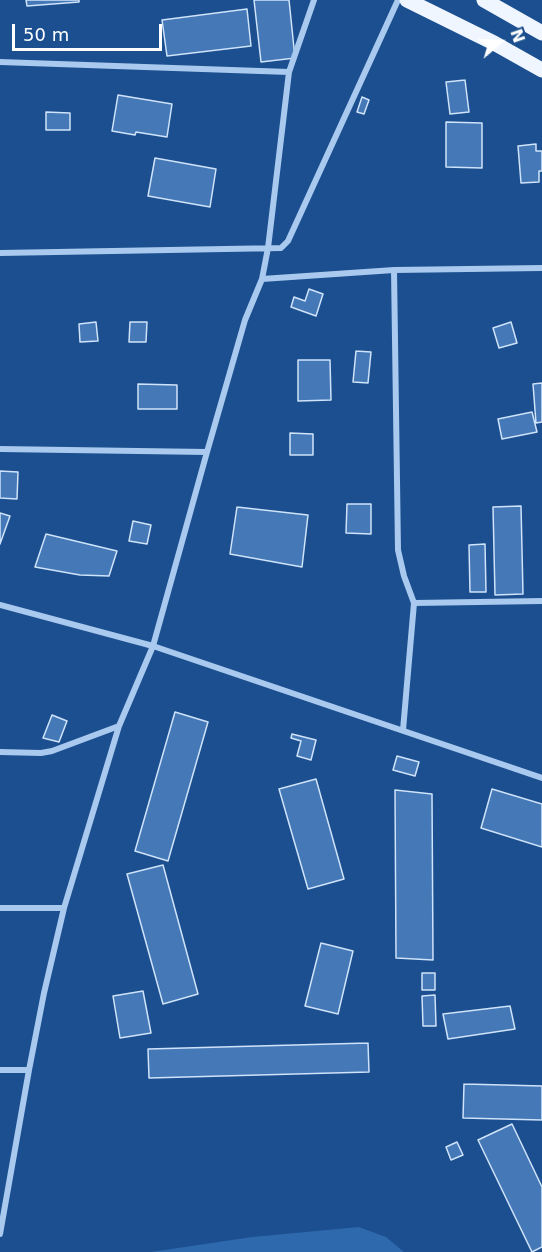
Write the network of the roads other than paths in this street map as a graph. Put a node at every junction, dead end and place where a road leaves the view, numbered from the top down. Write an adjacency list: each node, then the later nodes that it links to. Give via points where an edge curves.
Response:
1 (314, 0): 9 (street)
2 (398, 0): 10 (street, via 288,241 281,248)
3 (406, 0): 8 (main road)
4 (484, 0): 5 (main road)
5 (499, 4): 6 (main road)
6 (542, 33)
7 (0, 62): 9 (street)
8 (542, 70)
9 (289, 72): 10 (street)
10 (268, 249): 11 (street); 14 (street)
11 (0, 253)
12 (542, 268): 13 (street)
13 (394, 270): 14 (street); 18 (street, via 398,549)
14 (262, 279): 16 (street, via 245,320)
15 (0, 449): 16 (street)
16 (207, 452): 20 (street)
17 (542, 601): 18 (street)
18 (414, 603): 22 (street)
19 (0, 605): 20 (street)
20 (153, 646): 21 (street); 22 (street)
21 (119, 726): 23 (street, via 52,751); 26 (street)
22 (403, 730): 24 (street)
23 (0, 752)
24 (542, 778)
25 (0, 908): 26 (street)
26 (64, 908): 28 (street)
27 (0, 1070): 28 (street)
28 (29, 1070): 29 (street)
29 (0, 1234)

